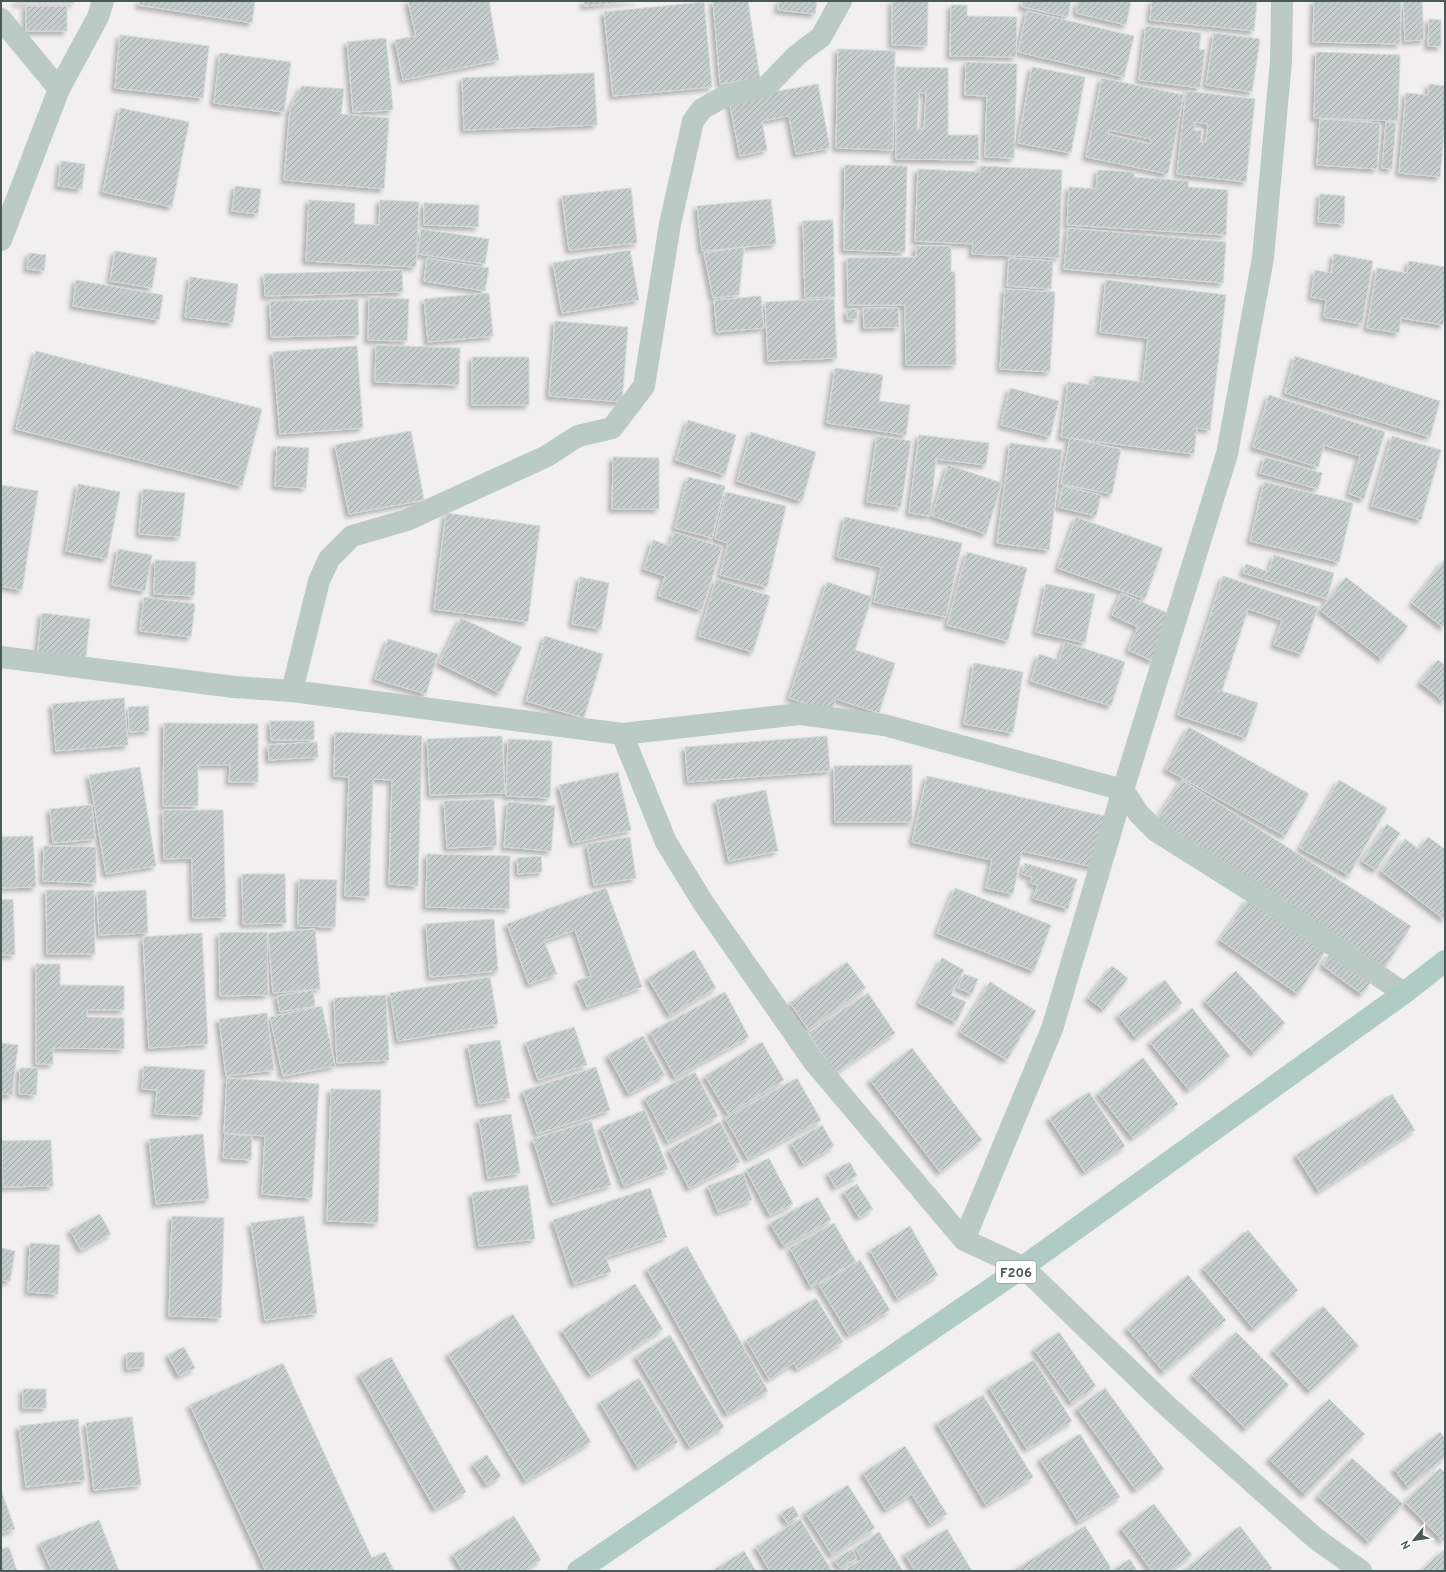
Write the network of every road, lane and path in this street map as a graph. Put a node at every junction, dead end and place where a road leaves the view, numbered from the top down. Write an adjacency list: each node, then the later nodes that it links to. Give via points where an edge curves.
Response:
1 (103, 1): 5 (street, via 98,17)
2 (840, 1): 8 (street, via 821,37 797,55 767,86 726,96 702,109 693,121 670,224 644,386 612,428 578,436 547,456 407,520 352,536 329,559 319,581)
3 (1282, 1): 10 (street, via 1281,61 1263,258 1226,454)
4 (1, 19): 5 (street)
5 (59, 89): 6 (street)
6 (1, 240)
7 (1, 657): 8 (street, via 234,687)
8 (292, 691): 9 (street)
9 (622, 734): 10 (street, via 800,714 884,725); 13 (street, via 666,842 704,904 814,1062)
10 (1123, 790): 12 (street, via 1139,814 1156,831 1275,906); 13 (street, via 1052,1029)
11 (1445, 961): 12 (main road, F206)
12 (1404, 993): 14 (main road, F206)
13 (964, 1240): 14 (street)
14 (1023, 1267): 15 (main road, F206); 16 (street, via 1167,1406 1315,1538)
15 (578, 1571)
16 (1361, 1571)

